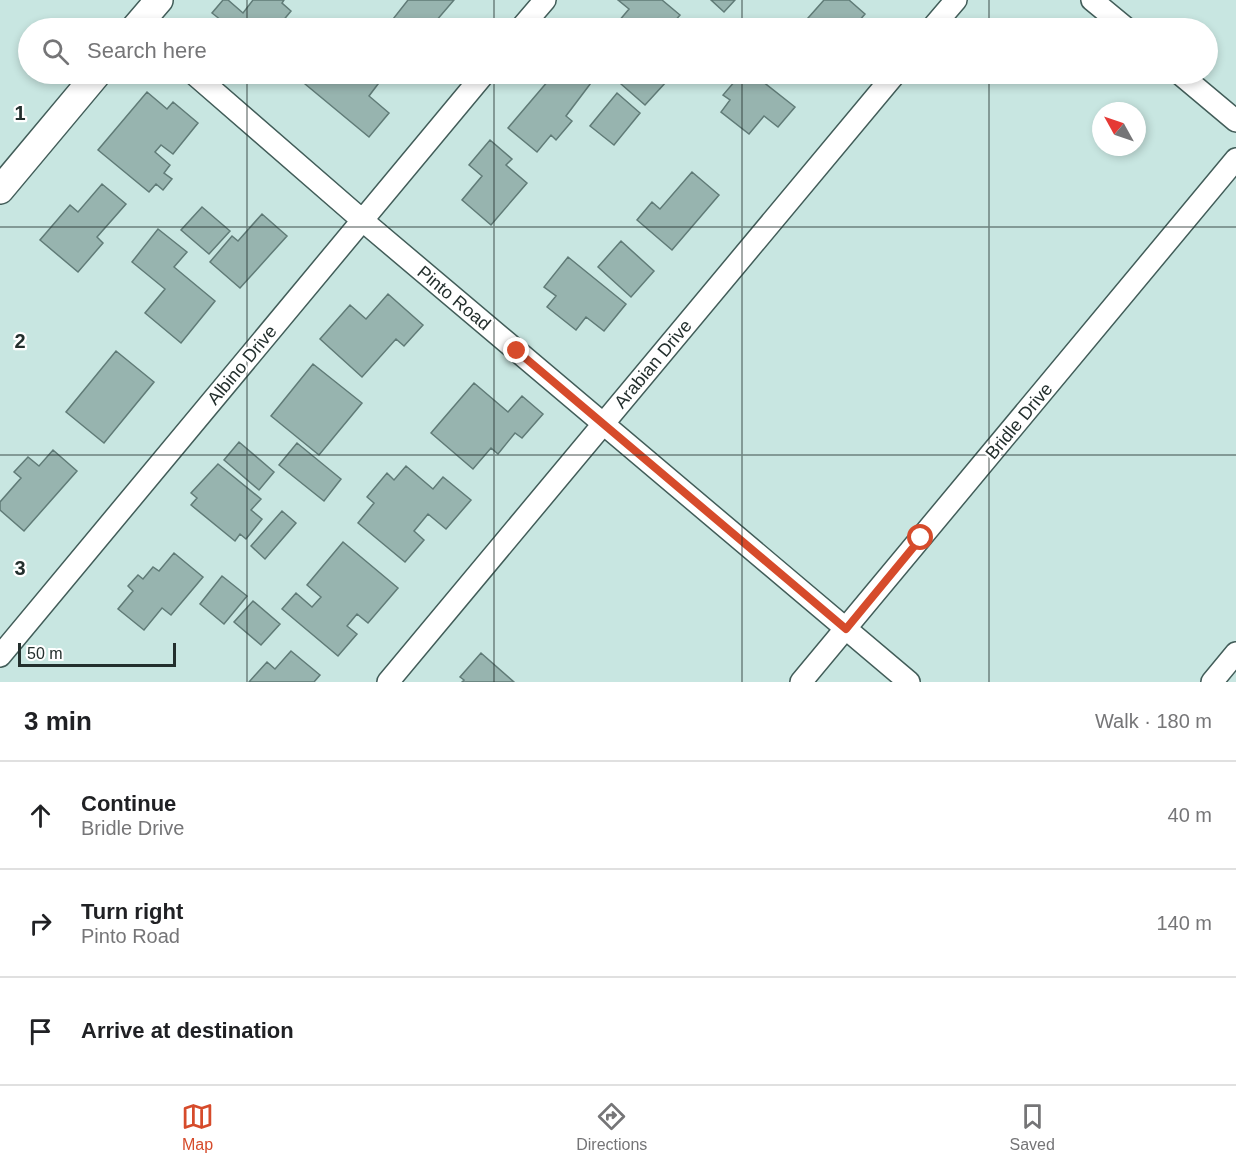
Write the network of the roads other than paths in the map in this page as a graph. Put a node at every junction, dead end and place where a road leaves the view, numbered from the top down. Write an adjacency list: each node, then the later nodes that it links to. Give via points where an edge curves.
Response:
1 (159, 0): 5 (street)
2 (545, 0): 6 (street)
3 (956, 0): 7 (street)
4 (1092, 0): 8 (street)
5 (146, 18)
6 (530, 18)
7 (941, 18)
8 (1114, 18)
9 (89, 84): 16 (street)
10 (206, 84): 17 (street, Pinto Road)
11 (476, 84): 17 (street, Albino Drive)
12 (887, 84): 18 (street, Arabian Drive)
13 (1192, 84): 14 (street)
14 (1236, 121)
15 (1236, 159): 19 (street, Bridle Drive)
16 (0, 190)
17 (362, 220): 18 (street, Pinto Road); 21 (street, Albino Drive)
18 (603, 424): 19 (street, Pinto Road); 22 (street, Arabian Drive)
19 (846, 629): 23 (street, Bridle Drive); 24 (street, Pinto Road)
20 (1236, 653): 25 (street)
21 (0, 656)
22 (388, 682)
23 (801, 682)
24 (909, 682)
25 (1212, 682)

